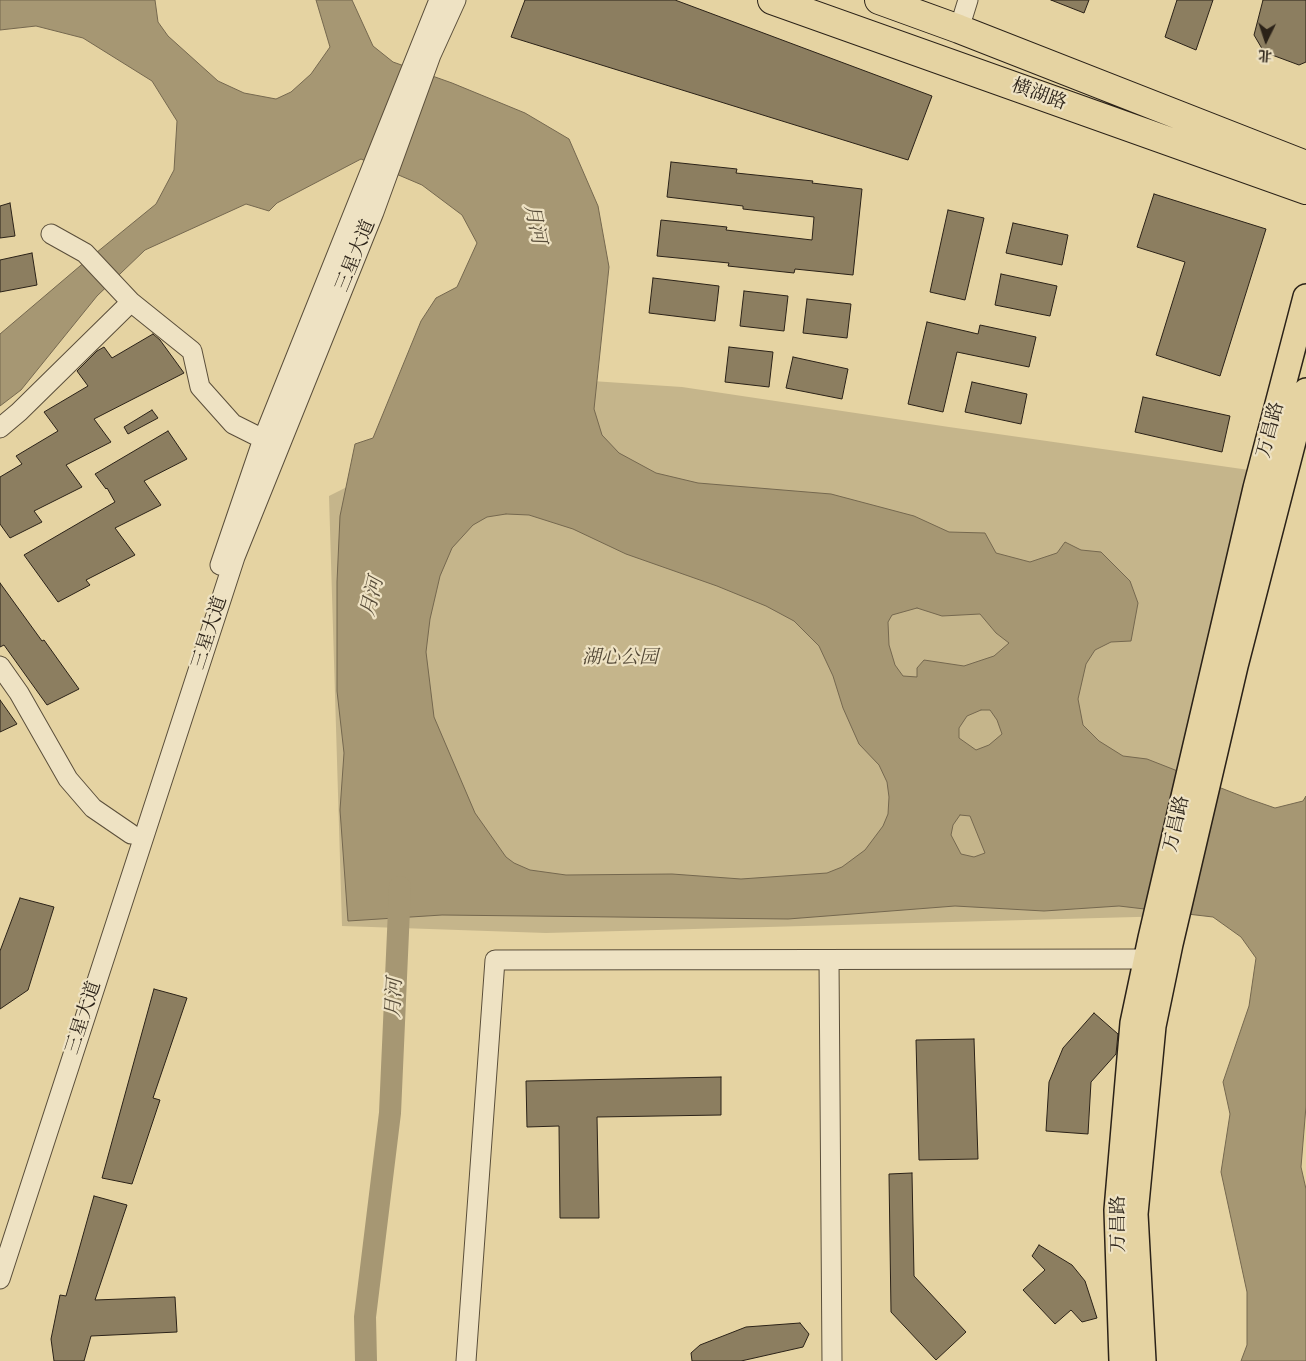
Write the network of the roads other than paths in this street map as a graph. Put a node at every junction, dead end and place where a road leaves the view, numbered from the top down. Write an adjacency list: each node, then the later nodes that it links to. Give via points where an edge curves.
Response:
1 (439, 0): 7 (street, 三星大道)
2 (456, 0): 7 (street, 三星大道)
3 (772, 0): 9 (highway, 横湖路)
4 (879, 0): 6 (highway, 横湖路)
5 (968, 0): 6 (street)
6 (959, 29): 8 (highway, 横湖路)
7 (425, 52): 10 (street, 三星大道)
8 (1306, 165)
9 (1306, 190)
10 (365, 209): 16 (street, 三星大道); 23 (street, 三星大道, via 235,557)
11 (51, 234): 13 (street, via 85,253)
12 (1306, 297): 18 (main road, 万昌路, via 1256,488)
13 (131, 302): 15 (street); 16 (street, via 192,351 200,387 233,424)
14 (1306, 391): 18 (main road, 万昌路, via 1234,666)
15 (0, 428)
16 (263, 439): 19 (street, 三星大道)
17 (0, 666): 19 (street, via 68,779 93,808)
18 (1199, 776): 20 (main road, 万昌路)
19 (131, 834): 22 (street, 三星大道)
20 (1156, 947): 21 (street); 26 (main road, 万昌路, via 1133,1023 1117,1210); 27 (main road, 万昌路, via 1153,1026 1135,1214)
21 (829, 960): 24 (street, via 496,960); 25 (street)
22 (0, 1238)
23 (0, 1279)
24 (466, 1361)
25 (832, 1361)
26 (1122, 1361)
27 (1144, 1361)

